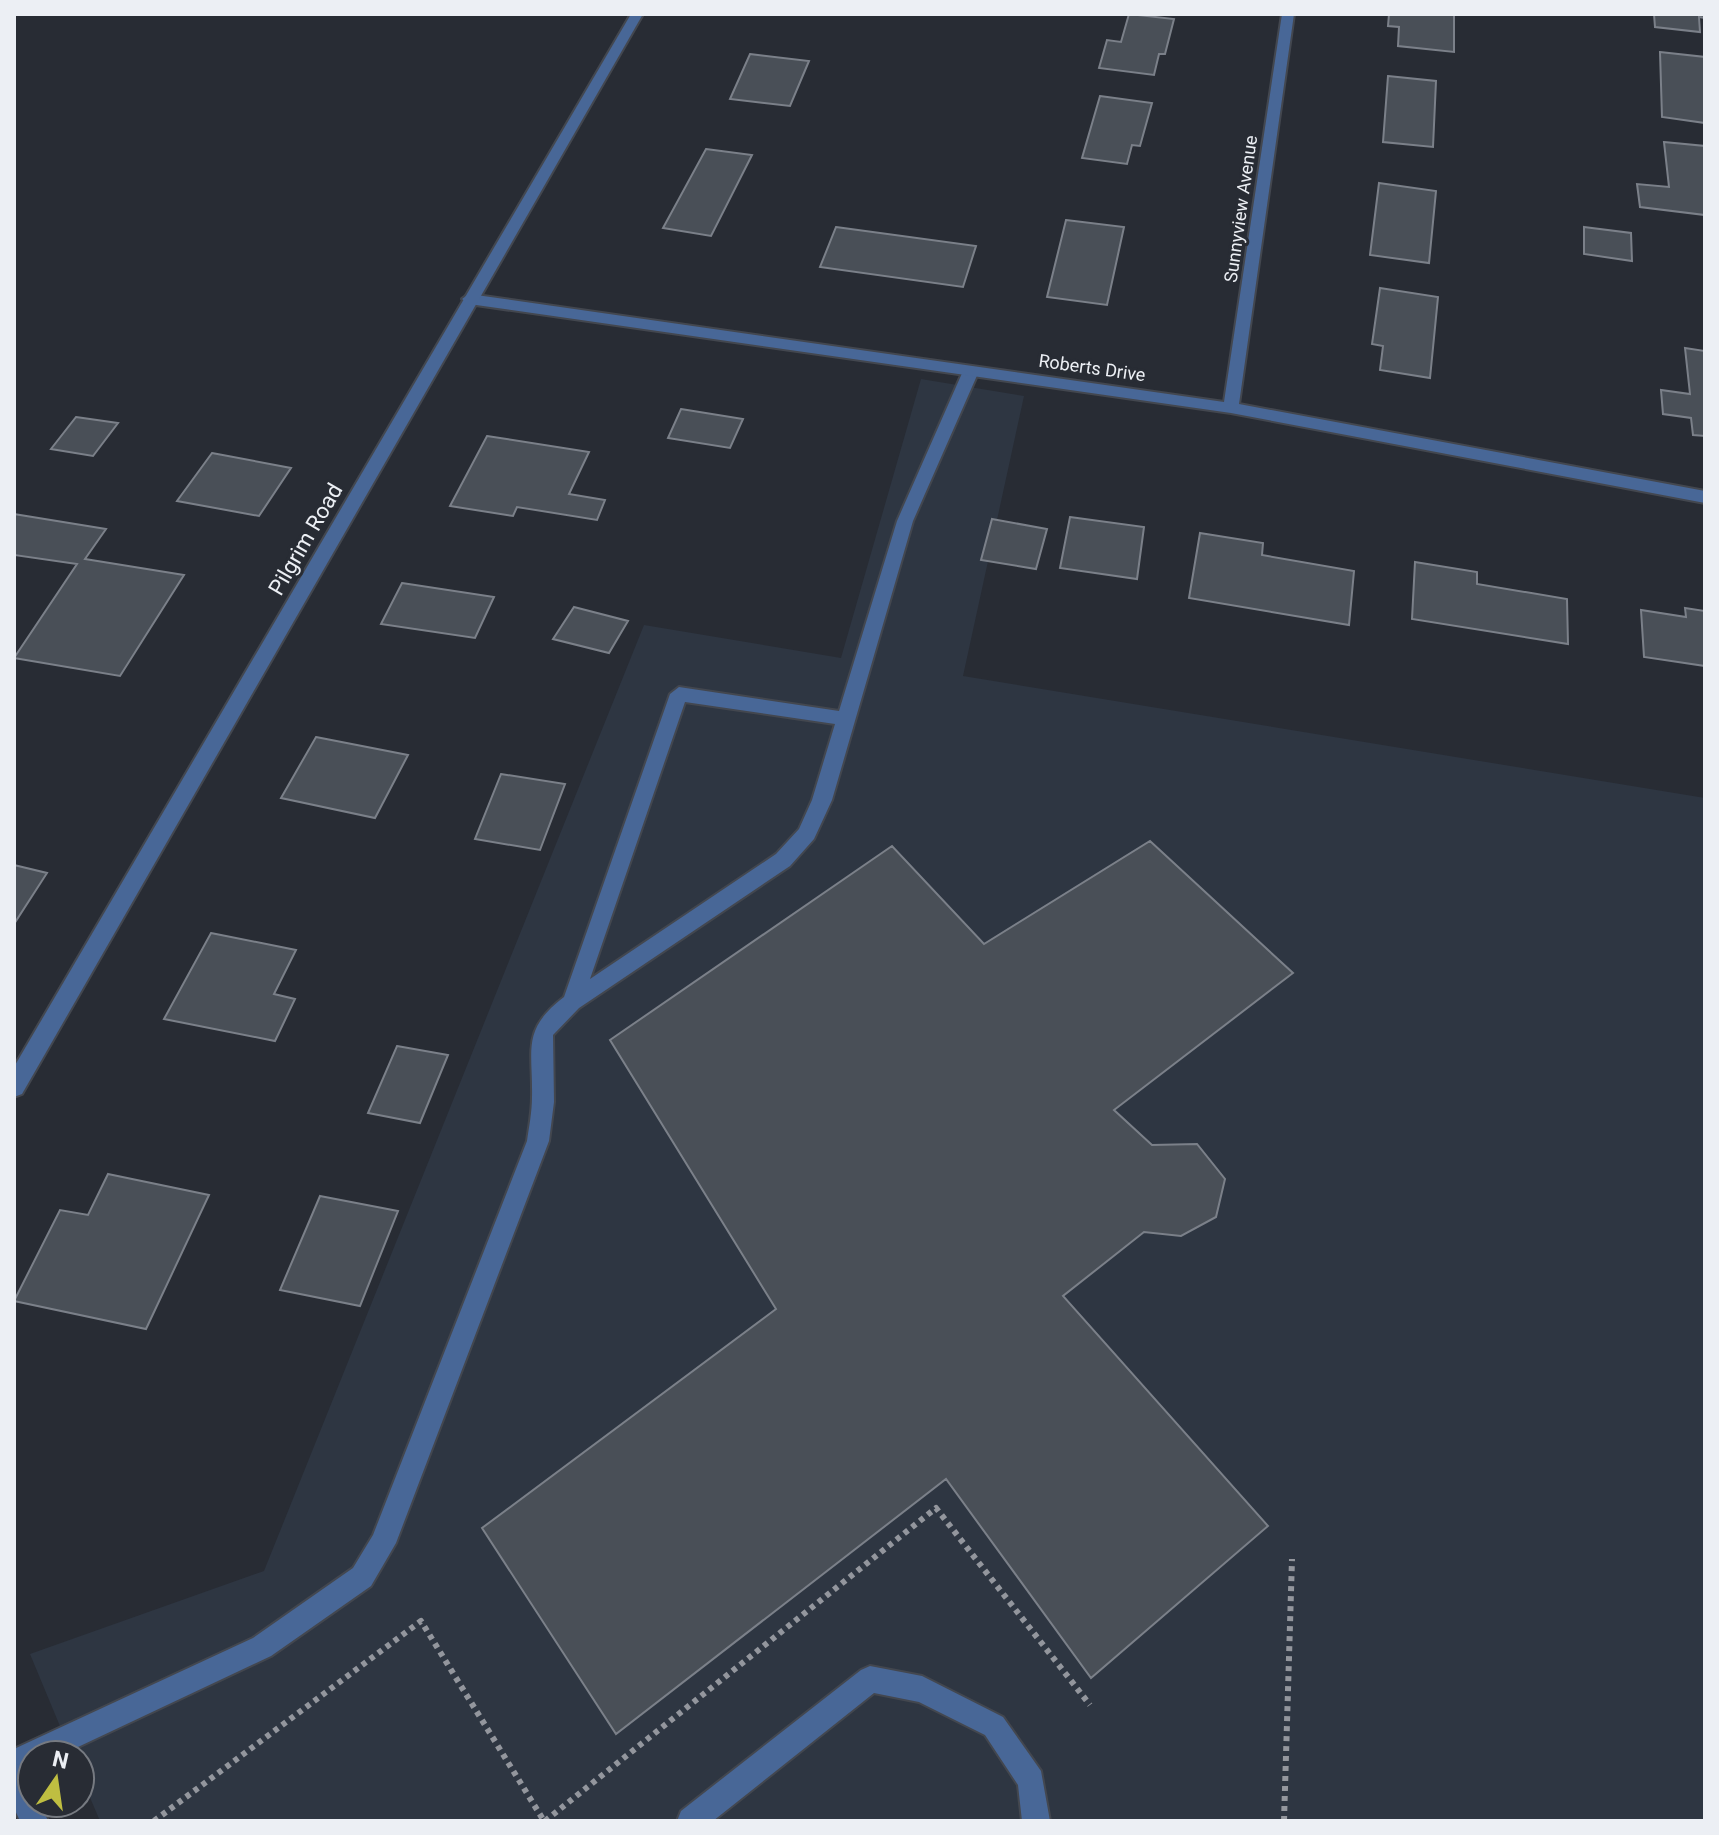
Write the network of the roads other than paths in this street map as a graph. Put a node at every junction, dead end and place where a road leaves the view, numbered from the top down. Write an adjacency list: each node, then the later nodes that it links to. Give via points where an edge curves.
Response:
1 (637, 14): 3 (street, Pilgrim Road)
2 (1288, 14): 5 (street, Sunnyview Avenue)
3 (469, 299): 4 (street, Roberts Drive); 9 (street, Pilgrim Road)
4 (971, 371): 5 (street, Roberts Drive); 7 (street, via 905,521)
5 (1231, 408): 6 (street, Roberts Drive)
6 (1705, 497)
7 (846, 719): 8 (street, via 807,834 783,860); 8 (street, via 679,694)
8 (572, 1002): 10 (street, via 542,1030 538,1141 383,1543 362,1577 262,1647)
9 (14, 1087)
10 (14, 1763)
11 (14, 1777): 12 (street)
12 (34, 1821)
13 (691, 1821): 14 (street, via 870,1679 922,1689 994,1726 1031,1781)
14 (1036, 1821)

